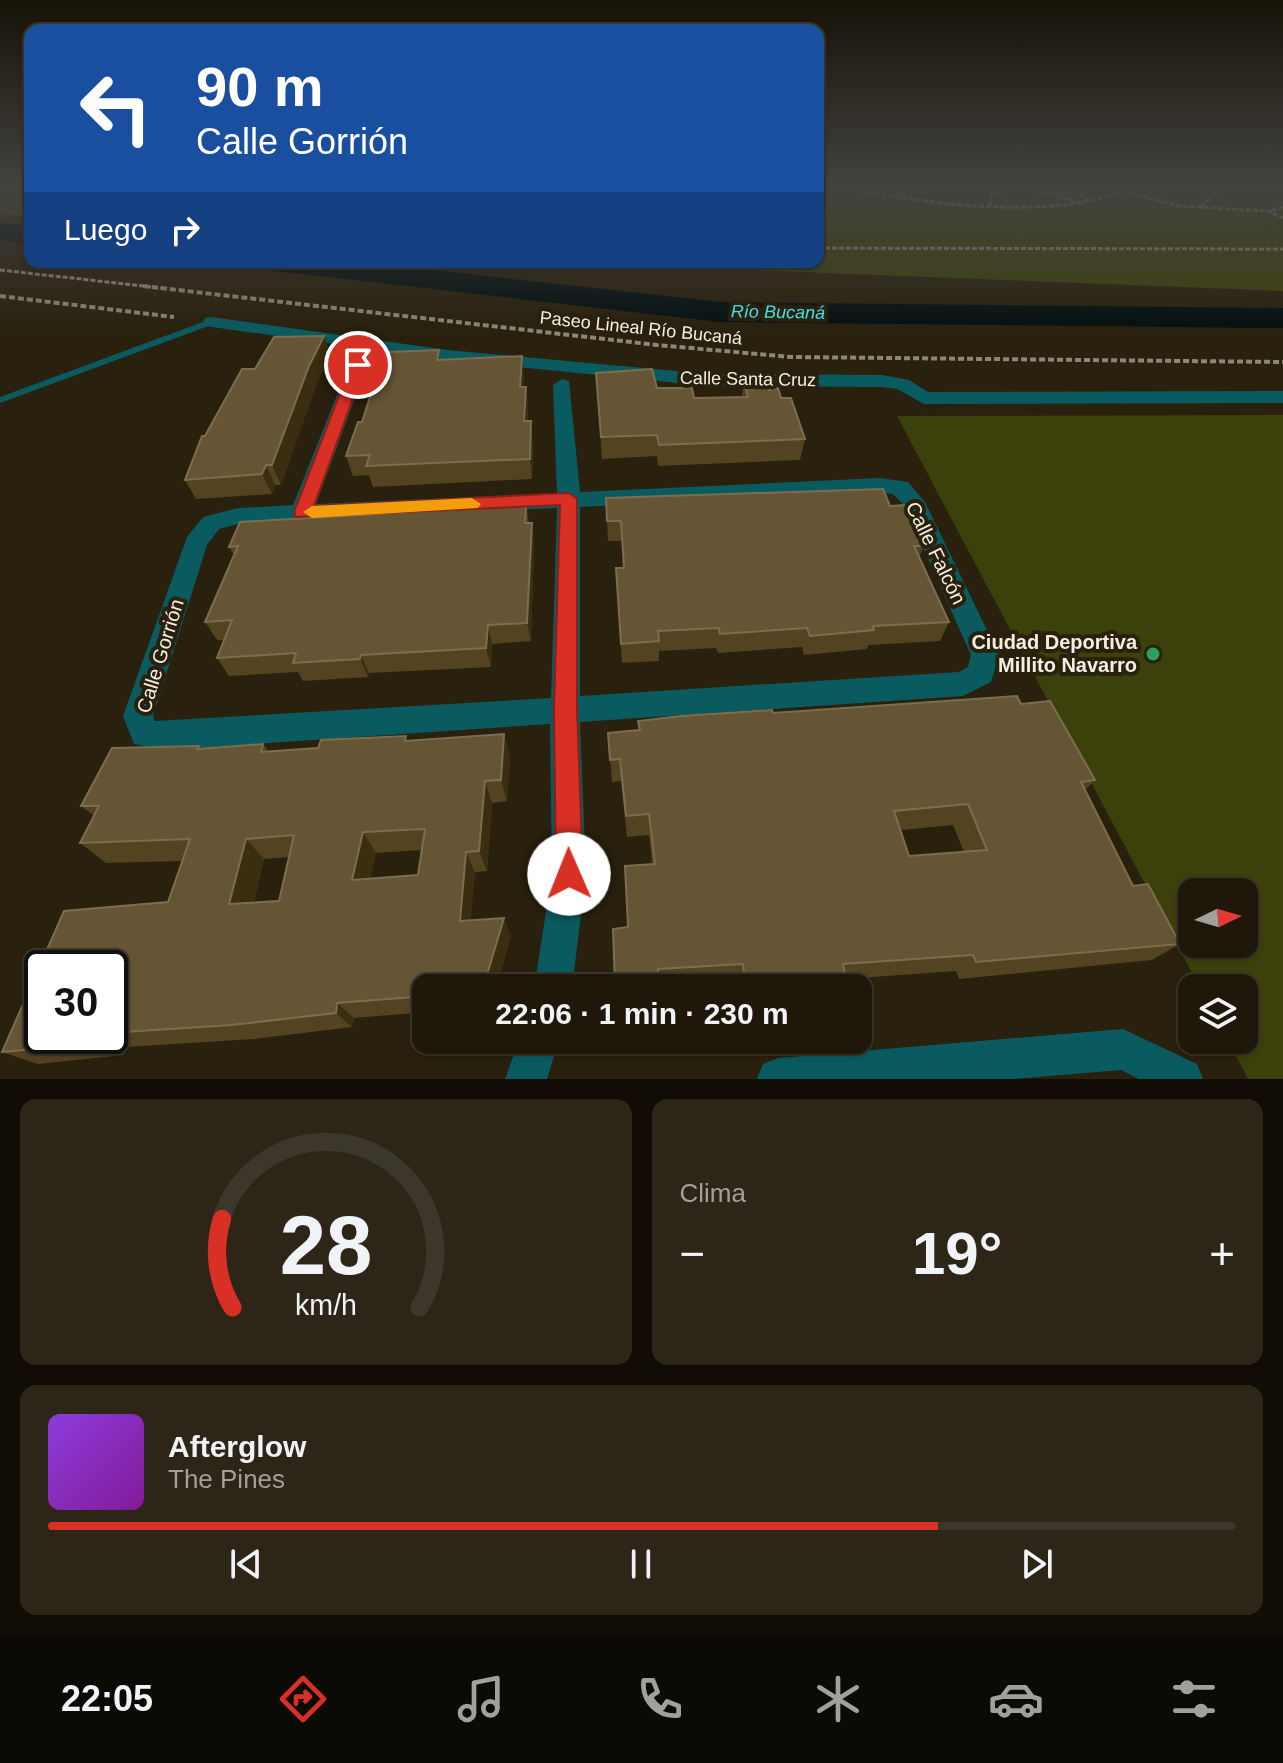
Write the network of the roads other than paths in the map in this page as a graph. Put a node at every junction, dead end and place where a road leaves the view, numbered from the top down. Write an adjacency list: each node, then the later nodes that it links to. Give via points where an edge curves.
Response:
1 (211, 322): 4 (street, Calle Santa Cruz, via 448,355 708,380 882,381 902,384 924,398); 5 (lane)
2 (358, 365): 7 (street)
3 (562, 385): 6 (street)
4 (1283, 397)
5 (0, 400)
6 (569, 499): 7 (street, Calle Gorrión); 8 (street); 8 (street, Calle Falcón, via 900,487 914,502 985,655 981,674 963,684)
7 (302, 512): 8 (street, Calle Gorrión, via 211,523 196,543 138,716 145,734)
8 (565, 709): 9 (street, via 569,874)
9 (555, 974)
10 (534, 1054): 11 (street)
11 (526, 1079)
12 (778, 1079): 13 (street, via 1123,1049)
13 (1182, 1079)

